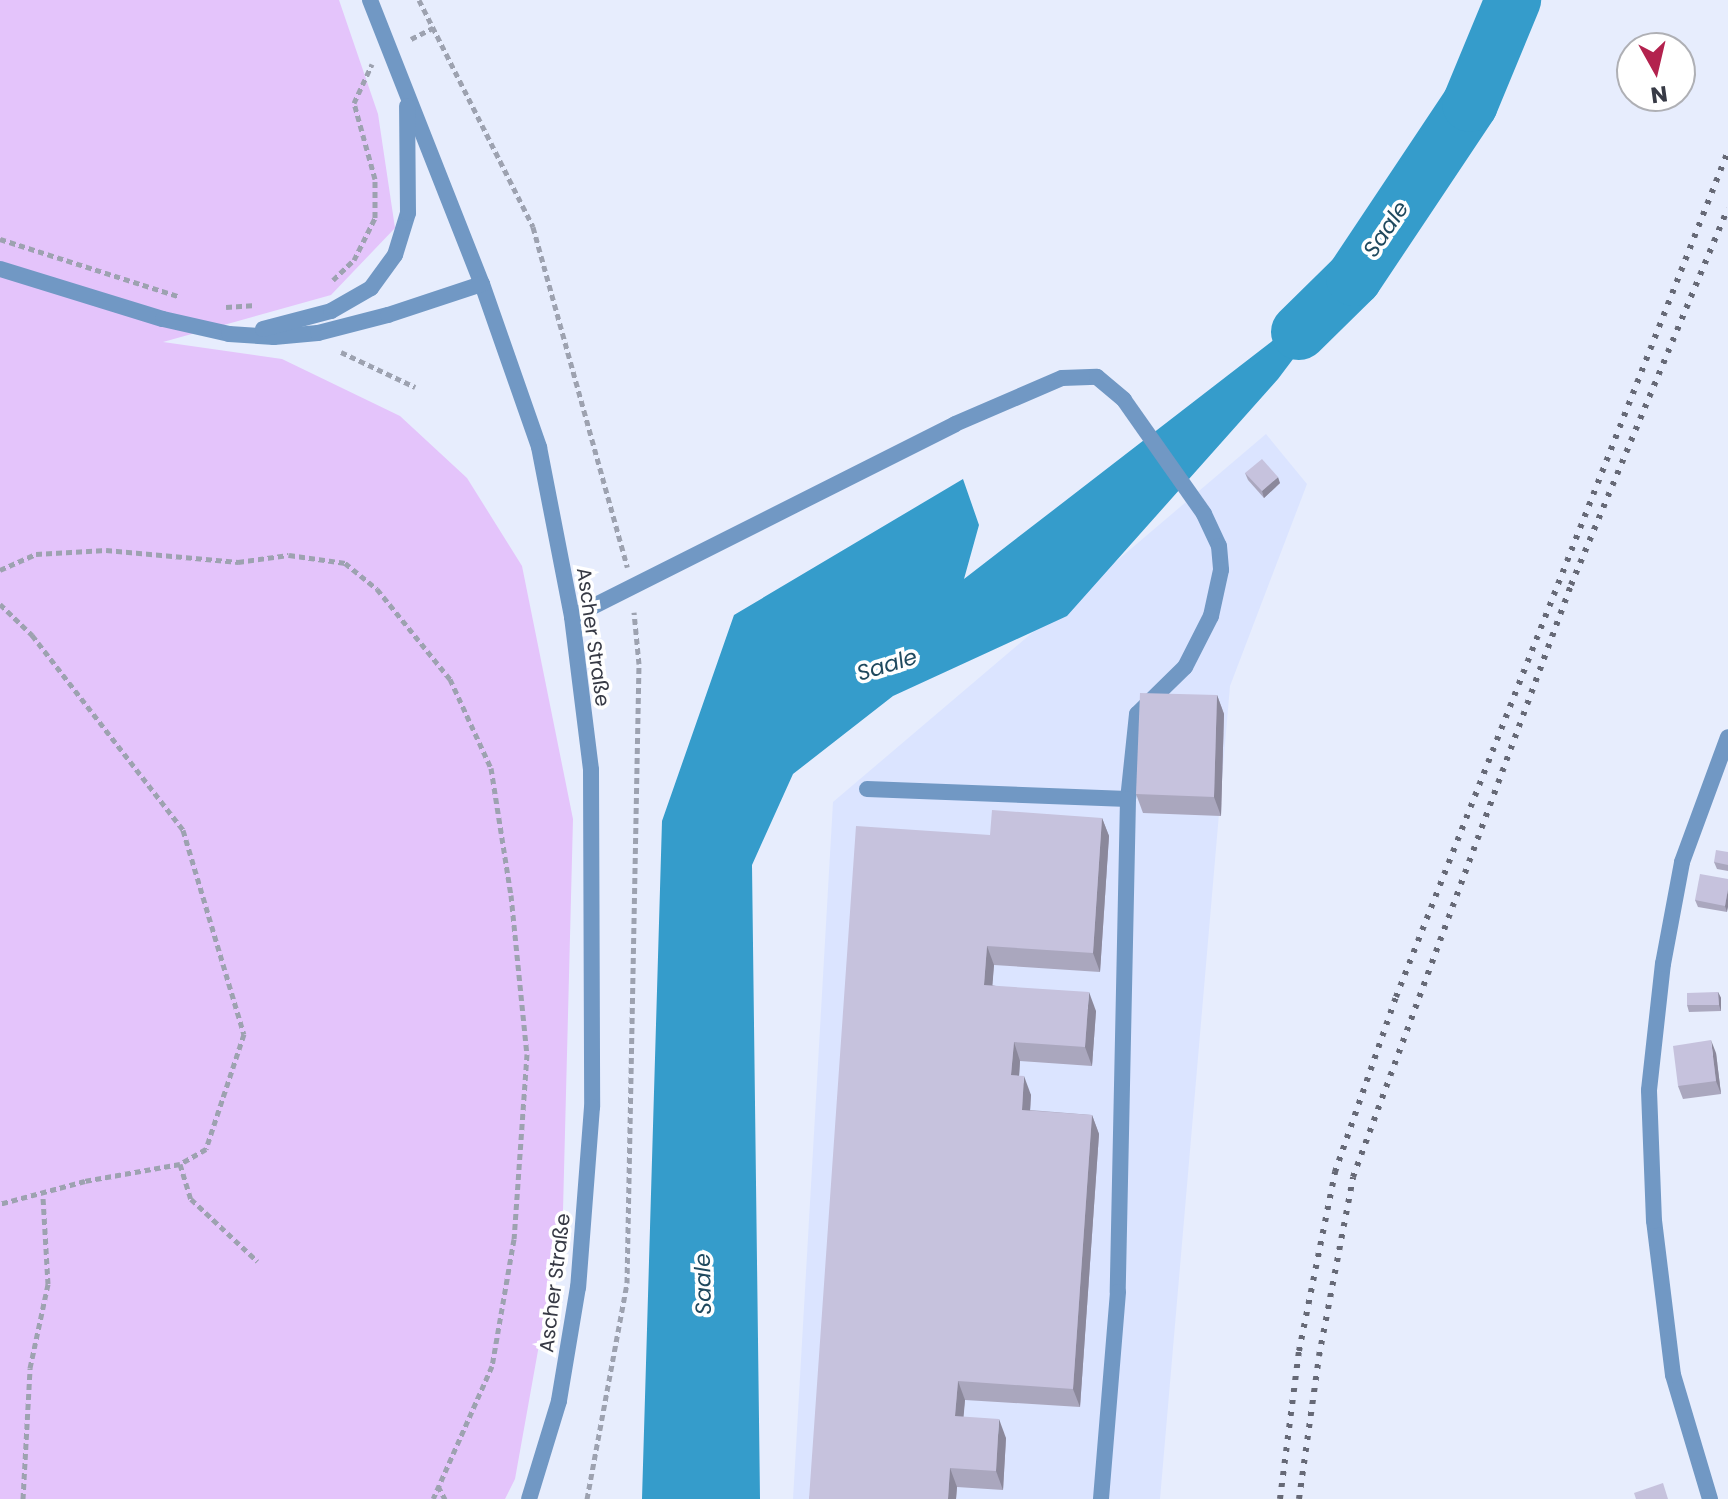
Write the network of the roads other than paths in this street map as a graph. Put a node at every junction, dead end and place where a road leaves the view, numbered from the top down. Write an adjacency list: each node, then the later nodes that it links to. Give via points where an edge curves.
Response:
1 (370, 0): 2 (street, Ascher Straße)
2 (407, 92): 4 (street, Ascher Straße); 5 (street, via 408,213 395,255 371,288 331,311)
3 (0, 269): 5 (street)
4 (482, 284): 5 (street, via 318,333); 6 (street, Ascher Straße, via 539,447)
5 (229, 334)
6 (572, 617): 9 (street, via 955,424 1062,378 1097,377 1124,400 1204,514 1219,546 1221,570 1211,616 1185,667 1137,714); 10 (street, Ascher Straße, via 591,784 592,1107 578,1287 559,1401)
7 (1728, 737): 12 (street, via 1682,862 1663,964 1649,1090 1654,1221 1673,1375)
8 (867, 789): 9 (street)
9 (1128, 799): 11 (street, via 1118,1292)
10 (529, 1499)
11 (1101, 1499)
12 (1710, 1499)

